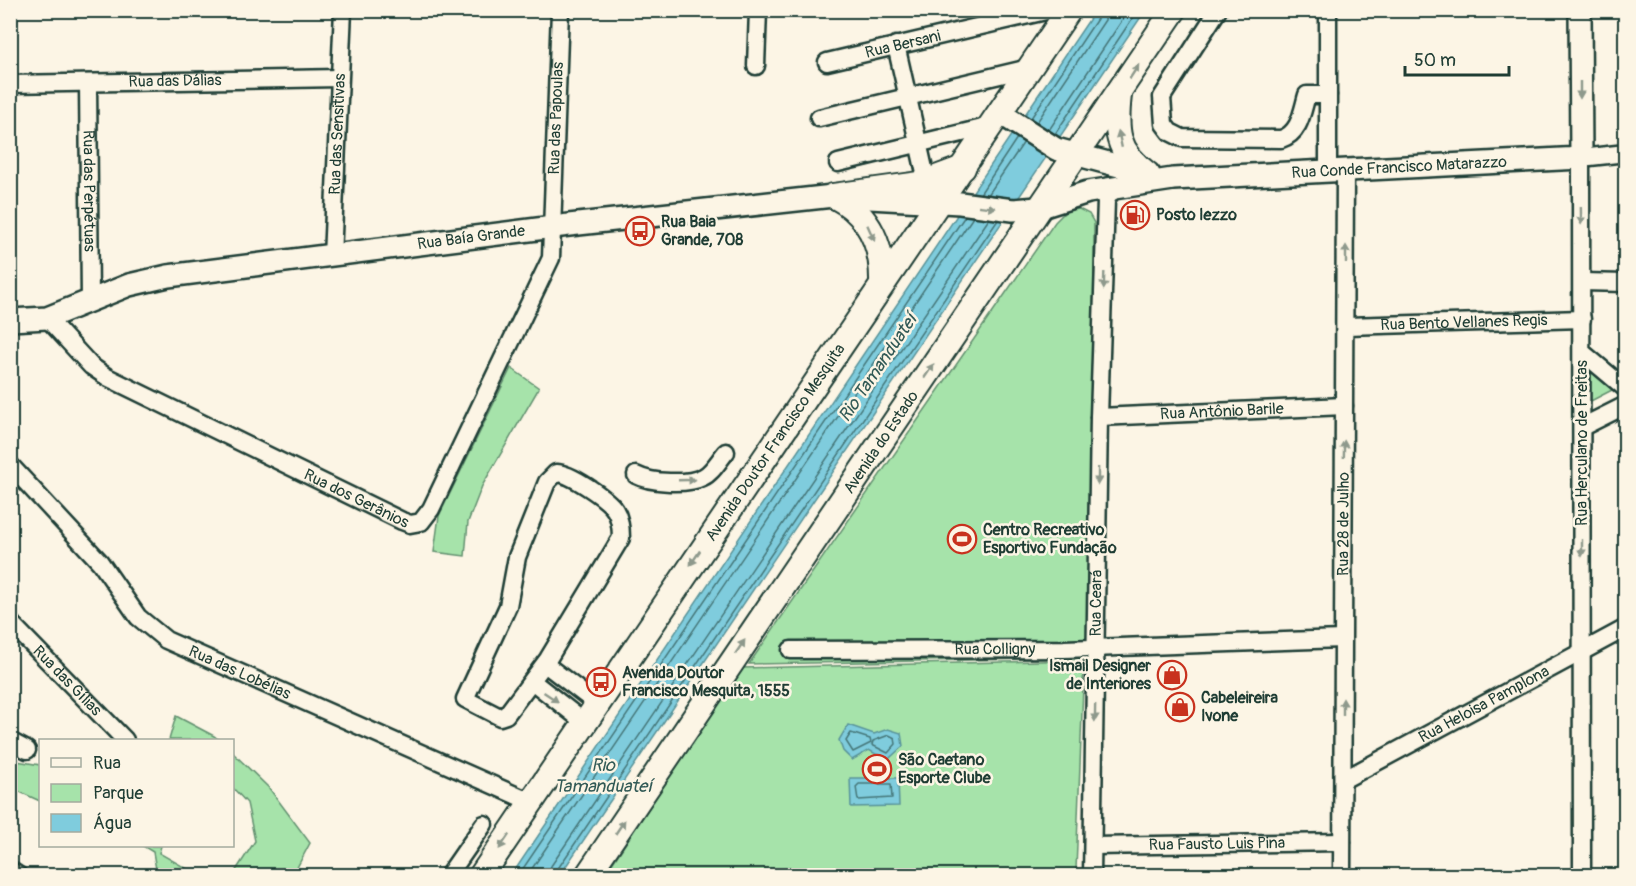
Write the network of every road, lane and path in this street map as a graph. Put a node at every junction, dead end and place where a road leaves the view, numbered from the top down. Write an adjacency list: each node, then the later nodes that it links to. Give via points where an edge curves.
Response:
1 (343, 10): 14 (street, Rua das Sensitivas)
2 (560, 10): 36 (street, Rua das Papoulas)
3 (758, 10): 12 (street)
4 (1050, 10): 10 (street, Rua Bersani)
5 (1069, 10): 13 (highway)
6 (1174, 10): 17 (highway, Avenida do Estado, one-way to 6)
7 (1218, 10): 18 (street, via 1162,97 1164,124 1170,132 1182,138 1281,139 1298,125 1307,95)
8 (1328, 10): 18 (street, Rua 28 de Julho)
9 (1580, 10): 25 (main road, Rua Herculano de Freitas, one-way to 25)
10 (896, 45): 11 (street, Rua Bersani); 19 (street)
11 (827, 62)
12 (756, 66)
13 (1029, 68): 19 (street); 21 (highway)
14 (339, 78): 15 (street, Rua das Dálias); 37 (street, Rua das Sensitivas)
15 (88, 83): 16 (street, Rua das Dálias); 41 (street, Rua das Perpétuas)
16 (10, 84)
17 (1119, 95): 23 (highway, Avenida do Estado); 28 (highway, one-way to 17, via 1130,162 1120,143)
18 (1328, 95): 27 (street, Rua 28 de Julho)
19 (908, 97): 20 (street); 22 (street)
20 (819, 118)
21 (1003, 121): 22 (street); 23 (main road, Rua Conde Francisco Matarazzo); 32 (highway)
22 (918, 143): 26 (street); 32 (street)
23 (1066, 152): 28 (main road, Rua Conde Francisco Matarazzo); 34 (highway, Avenida do Estado)
24 (1626, 153): 25 (street, Rua Conde Francisco Matarazzo)
25 (1581, 158): 27 (main road, Rua Conde Francisco Matarazzo); 38 (street, Rua Herculano de Freitas, one-way to 38)
26 (838, 163)
27 (1336, 171): 29 (main road, Rua Conde Francisco Matarazzo); 45 (street, Rua 28 de Julho, one-way to 27)
28 (1146, 173): 29 (main road, Rua Conde Francisco Matarazzo)
29 (1173, 179): 30 (main road, Rua Conde Francisco Matarazzo)
30 (1114, 188): 33 (main road, Rua Conde Francisco Matarazzo); 35 (street, Rua Ceará, via 1106,200)
31 (834, 196): 32 (highway); 36 (main road, Rua Baía Grande); 39 (highway, one-way to 39, via 860,212 873,234)
32 (942, 196): 34 (main road, Rua Conde Francisco Matarazzo, one-way to 34, via 1013,210); 39 (highway, Avenida Doutor Francisco Mesquita)
33 (1076, 196): 34 (main road, Rua Conde Francisco Matarazzo); 35 (street, via 1095,206)
34 (1038, 208): 77 (highway, Avenida do Estado, one-way to 34)
35 (1106, 222): 50 (street, Rua Ceará, one-way to 50)
36 (552, 227): 37 (main road, Rua Baía Grande); 42 (street, Rua dos Gerânios, via 550,258 431,509 421,522 410,524 107,377 91,366)
37 (332, 257): 41 (main road, Rua Baía Grande, via 168,276)
38 (1582, 282): 40 (street); 43 (street, Rua Herculano de Freitas)
39 (882, 284): 63 (highway, Avenida Doutor Francisco Mesquita, one-way to 63)
40 (1626, 284)
41 (90, 300): 42 (main road, Rua Baía Grande)
42 (47, 318): 44 (main road, Rua Baía Grande)
43 (1582, 319): 45 (street, Rua Bento Vellanes Regis); 46 (street, Rua Herculano de Freitas)
44 (10, 320)
45 (1346, 326): 49 (street, Rua 28 de Julho)
46 (1582, 352): 47 (street); 51 (street, Rua Herculano de Freitas)
47 (1626, 389)
48 (1626, 405): 51 (street)
49 (1344, 406): 50 (street, Rua Antônio Barile); 57 (street, Rua 28 de Julho, one-way to 49)
50 (1099, 417): 58 (street, Rua Ceará, one-way to 58)
51 (1582, 427): 60 (street, Rua Herculano de Freitas, one-way to 60)
52 (726, 452): 54 (street, one-way to 52, via 646,479 695,480 708,474)
53 (10, 465): 68 (street, Rua das Lobélias, via 100,562 138,617 166,640)
54 (636, 475)
55 (10, 622): 64 (street, Rua das Gílias)
56 (1626, 628): 60 (street, Rua Heloisa Pamplona)
57 (1342, 639): 58 (street, Rua Colligny); 67 (street, Rua 28 de Julho, one-way to 57)
58 (1096, 647): 59 (street, Rua Colligny); 71 (street, Rua Ceará, one-way to 71)
59 (791, 650)
60 (1583, 651): 67 (street, Rua Heloisa Pamplona); 79 (street, Rua Herculano de Freitas)
61 (544, 663): 62 (street); 62 (street, via 621,538 615,510 562,473 547,482 517,557 508,606 465,699 503,717); 63 (street)
62 (532, 681): 63 (street, one-way to 63)
63 (590, 713): 68 (highway, Avenida Doutor Francisco Mesquita)
64 (123, 739)
65 (10, 741): 66 (street)
66 (27, 750)
67 (1343, 773): 70 (street, Rua 28 de Julho)
68 (531, 802): 76 (highway, Avenida Doutor Francisco Mesquita, one-way to 76)
69 (484, 824): 75 (street)
70 (1342, 842): 71 (street, Rua Fausto Luis Pina); 78 (street, Rua 28 de Julho)
71 (1093, 846): 73 (street, Rua Ceará)
72 (10, 870): 74 (street)
73 (1090, 874)
74 (19, 876)
75 (448, 876)
76 (481, 876)
77 (587, 876)
78 (1342, 876)
79 (1582, 876)

